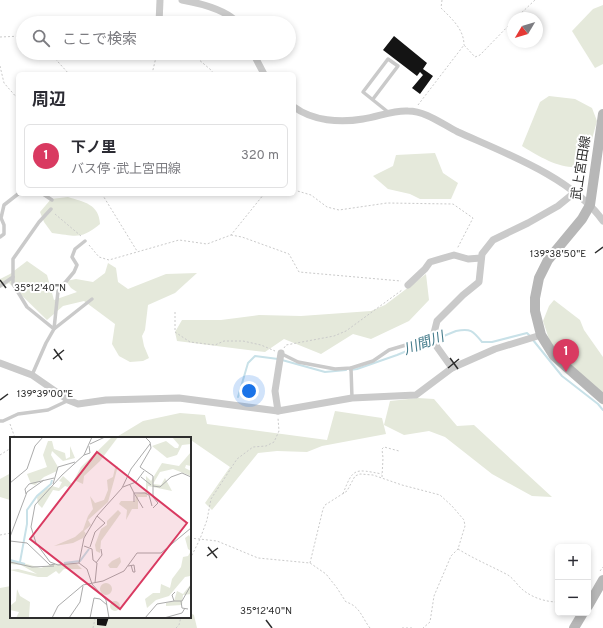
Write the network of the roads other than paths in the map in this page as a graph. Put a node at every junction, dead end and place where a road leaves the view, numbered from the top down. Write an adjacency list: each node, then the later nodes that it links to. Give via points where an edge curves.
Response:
1 (160, 0): 3 (street)
2 (182, 0): 4 (street)
3 (159, 16)
4 (229, 16)
5 (257, 60): 6 (street)
6 (263, 72)
7 (373, 99): 7 (lane, via 363,92 388,59 398,66); 9 (lane)
8 (296, 108): 9 (street, via 322,119 363,119)
9 (389, 113): 11 (street, via 421,113 535,167)
10 (603, 114): 15 (main road, 武上宮田線)
11 (574, 193): 15 (street); 20 (street, via 528,223 493,240)
12 (16, 196): 18 (lane, via 4,205 1,218 4,234)
13 (46, 196): 14 (lane)
14 (52, 200)
15 (590, 205): 17 (street); 26 (main road, 武上宮田線, via 582,219 548,260 539,278 535,311)
16 (51, 209): 21 (lane, via 13,259)
17 (603, 221)
18 (0, 237)
19 (85, 241): 25 (lane, via 75,249 72,257 77,265 74,272 58,291)
20 (481, 258): 22 (street, via 468,259 454,255 430,262); 27 (street, via 479,282 437,321)
21 (13, 277): 23 (lane); 25 (lane, via 13,284 27,307)
22 (408, 285)
23 (0, 286)
24 (92, 299): 25 (lane)
25 (54, 329): 32 (lane)
26 (541, 335): 31 (street, via 495,349); 34 (main road, 武上宮田線, via 554,356)
27 (434, 337): 30 (lane, via 389,350 373,361); 31 (street, via 437,347)
28 (281, 353): 30 (lane, via 298,362 335,369); 36 (street, via 275,391)
29 (0, 363): 32 (street)
30 (351, 368): 33 (lane)
31 (452, 368): 33 (street, via 416,395)
32 (32, 375): 35 (street)
33 (352, 398): 36 (street)
34 (603, 399)
35 (68, 400): 36 (street, via 78,404 106,400 179,398); 37 (lane, via 48,410 18,414)
36 (278, 411)
37 (0, 421)
38 (603, 580): 39 (main road)
39 (591, 601)
40 (581, 616): 41 (main road)
41 (574, 628)

